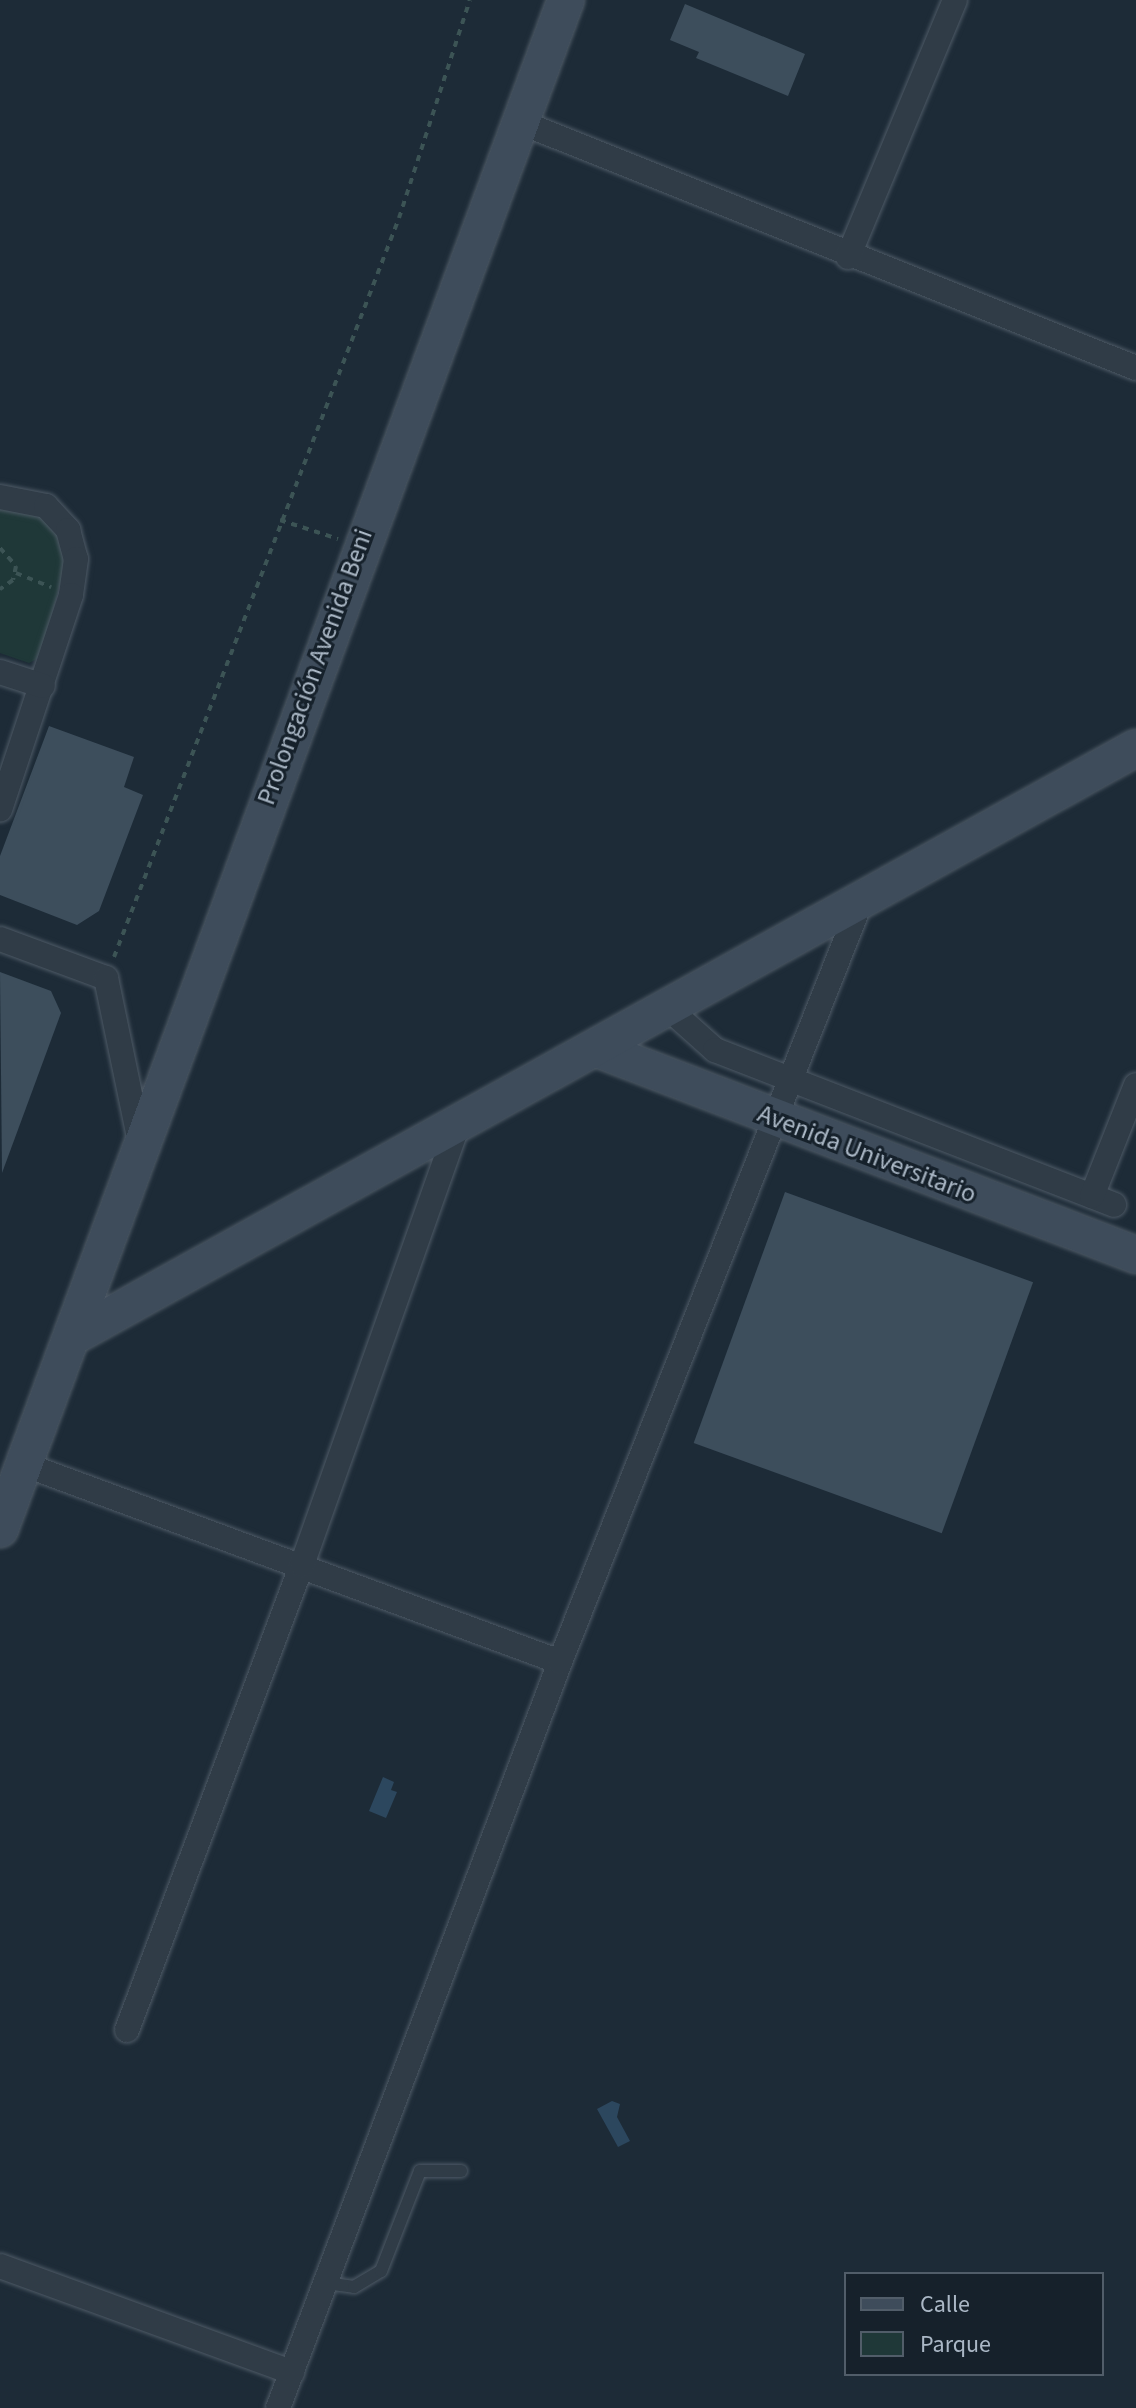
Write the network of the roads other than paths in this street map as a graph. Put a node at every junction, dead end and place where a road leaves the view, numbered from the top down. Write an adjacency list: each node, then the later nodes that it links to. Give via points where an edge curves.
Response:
1 (566, 0): 3 (street, Prolongación Avenida Beni)
2 (955, 0): 4 (street)
3 (520, 122): 4 (street); 19 (street, Prolongación Avenida Beni, via 359,545)
4 (848, 257): 5 (street)
5 (1136, 368)
6 (0, 497): 8 (street, via 46,506 68,530 76,559 71,595)
7 (0, 672): 8 (street)
8 (43, 686): 10 (street)
9 (1136, 748): 11 (street)
10 (0, 810)
11 (862, 899): 13 (street); 15 (street)
12 (0, 939): 19 (street, via 106,978)
13 (668, 1008): 14 (street); 15 (street, via 715,1050)
14 (600, 1050): 17 (street, Avenida Universitario); 18 (street)
15 (789, 1081): 16 (street, via 1103,1200); 17 (street)
16 (1136, 1085)
17 (775, 1120): 20 (street, Avenida Universitario); 25 (street)
18 (456, 1129): 21 (street); 24 (street)
19 (141, 1148): 21 (street, Prolongación Avenida Beni)
20 (1136, 1255)
21 (72, 1337): 22 (street, Prolongación Avenida Beni)
22 (12, 1459): 23 (street); 24 (street)
23 (0, 1529)
24 (302, 1565): 25 (street); 26 (street)
25 (560, 1662): 29 (street)
26 (127, 2030)
27 (461, 2171): 29 (lane, via 420,2171 381,2271 354,2287)
28 (0, 2266): 30 (street)
29 (326, 2283): 30 (street)
30 (292, 2372): 31 (street)
31 (278, 2408)

